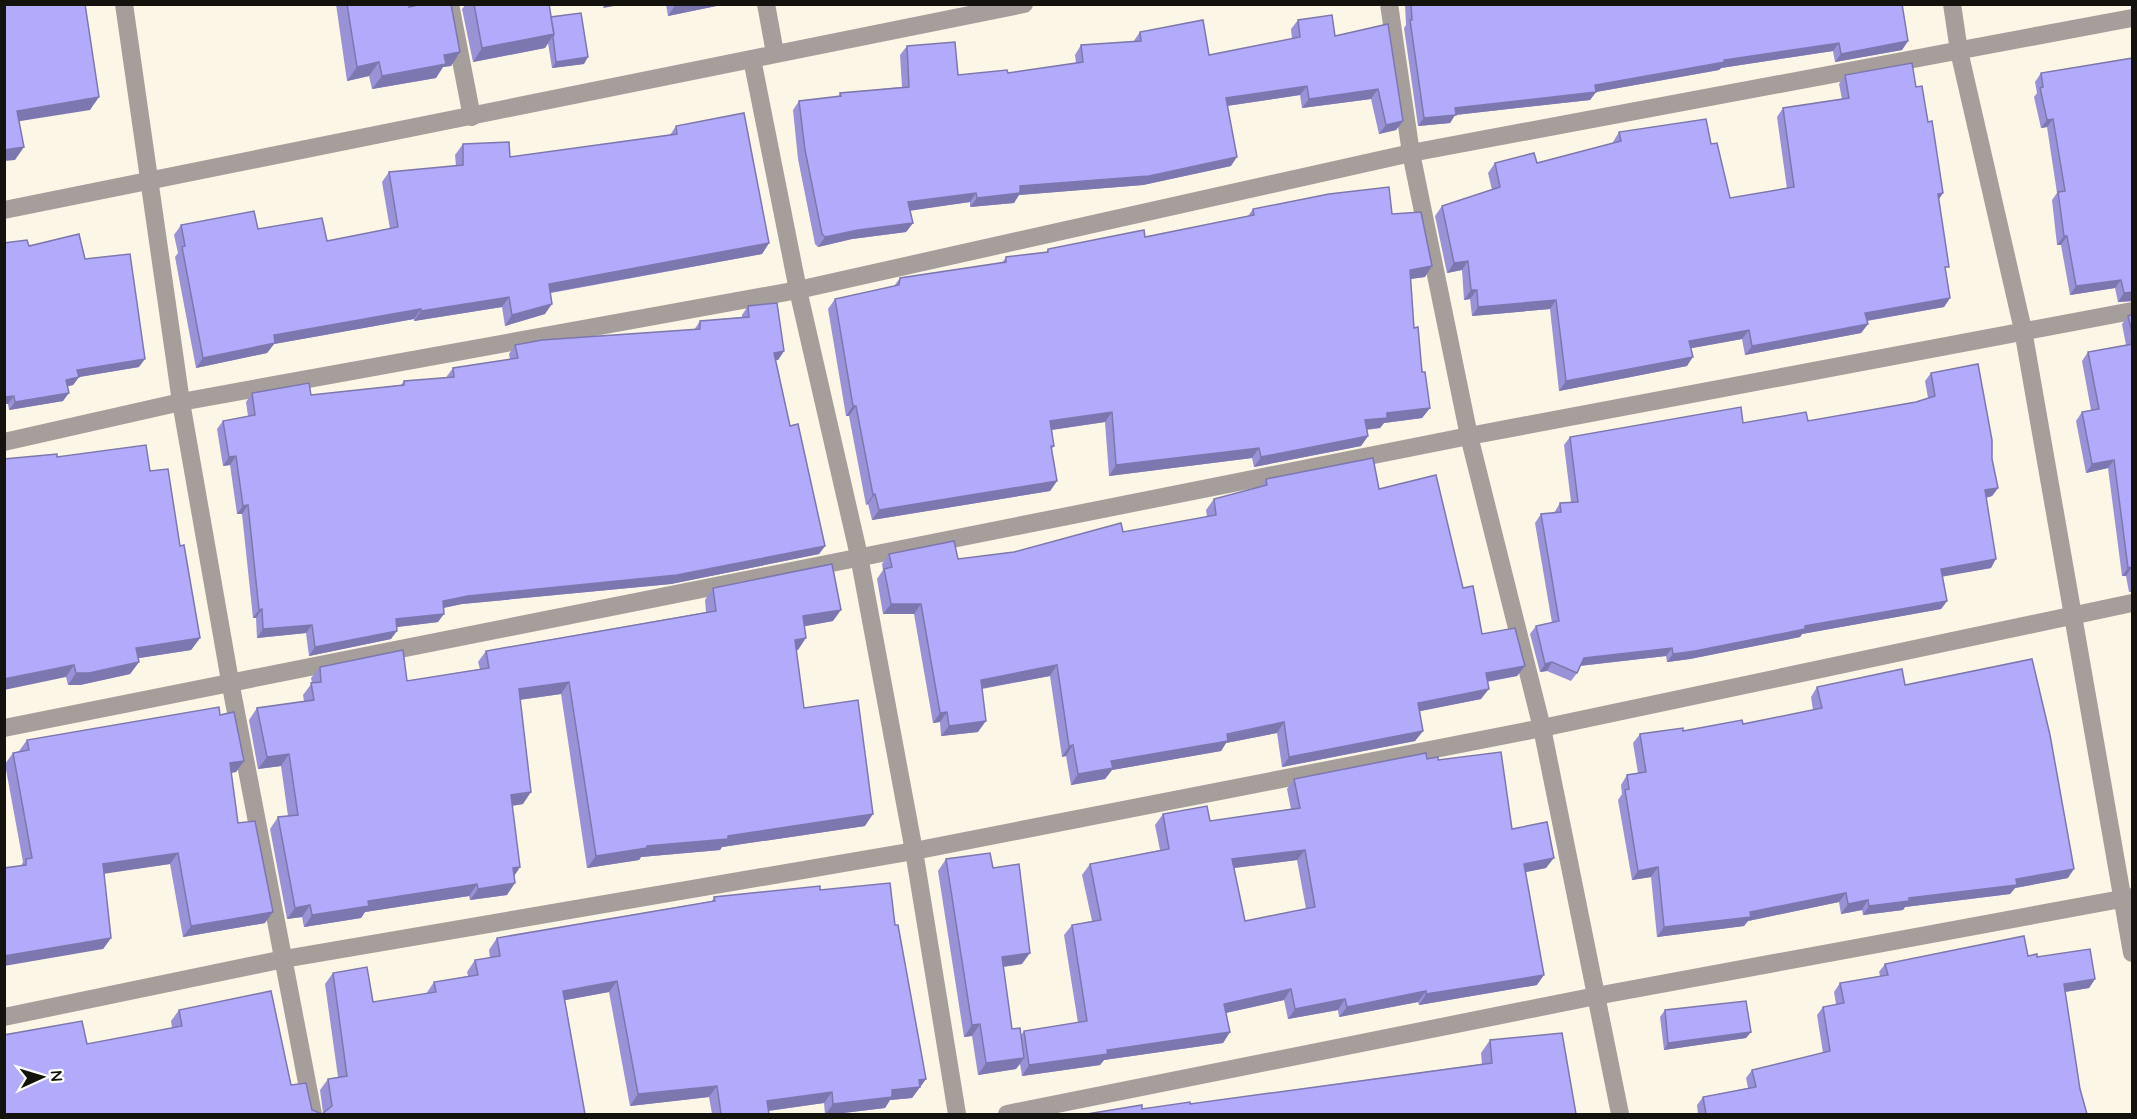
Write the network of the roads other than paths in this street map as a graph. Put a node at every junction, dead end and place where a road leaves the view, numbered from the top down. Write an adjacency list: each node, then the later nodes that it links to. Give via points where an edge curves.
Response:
1 (124, 4): 13 (street)
2 (450, 4): 11 (street)
3 (766, 4): 9 (street)
4 (1024, 4): 9 (street)
5 (1389, 4): 12 (street)
6 (1952, 4): 8 (street)
7 (2133, 18): 8 (street)
8 (1959, 51): 12 (street); 17 (street)
9 (776, 53): 10 (street)
10 (752, 59): 11 (street); 15 (street)
11 (472, 117): 13 (street)
12 (1412, 153): 15 (street); 19 (street)
13 (148, 183): 14 (street); 18 (street)
14 (4, 210)
15 (798, 291): 18 (street); 21 (street)
16 (2133, 311): 17 (street)
17 (2023, 330): 19 (street); 23 (street)
18 (181, 402): 20 (street); 24 (street)
19 (1468, 436): 21 (street); 26 (street)
20 (4, 442)
21 (859, 556): 24 (street); 27 (street)
22 (2133, 603): 23 (street)
23 (2073, 614): 26 (street); 28 (street)
24 (230, 681): 25 (street); 30 (street)
25 (4, 728)
26 (1542, 728): 27 (street); 31 (street)
27 (914, 851): 30 (street); 34 (street)
28 (2127, 898): 29 (street); 31 (street)
29 (2133, 953)
30 (284, 959): 32 (street); 33 (street)
31 (1596, 996): 35 (street); 36 (street)
32 (4, 1017)
33 (313, 1114)
34 (957, 1114)
35 (1007, 1114)
36 (1620, 1114)

